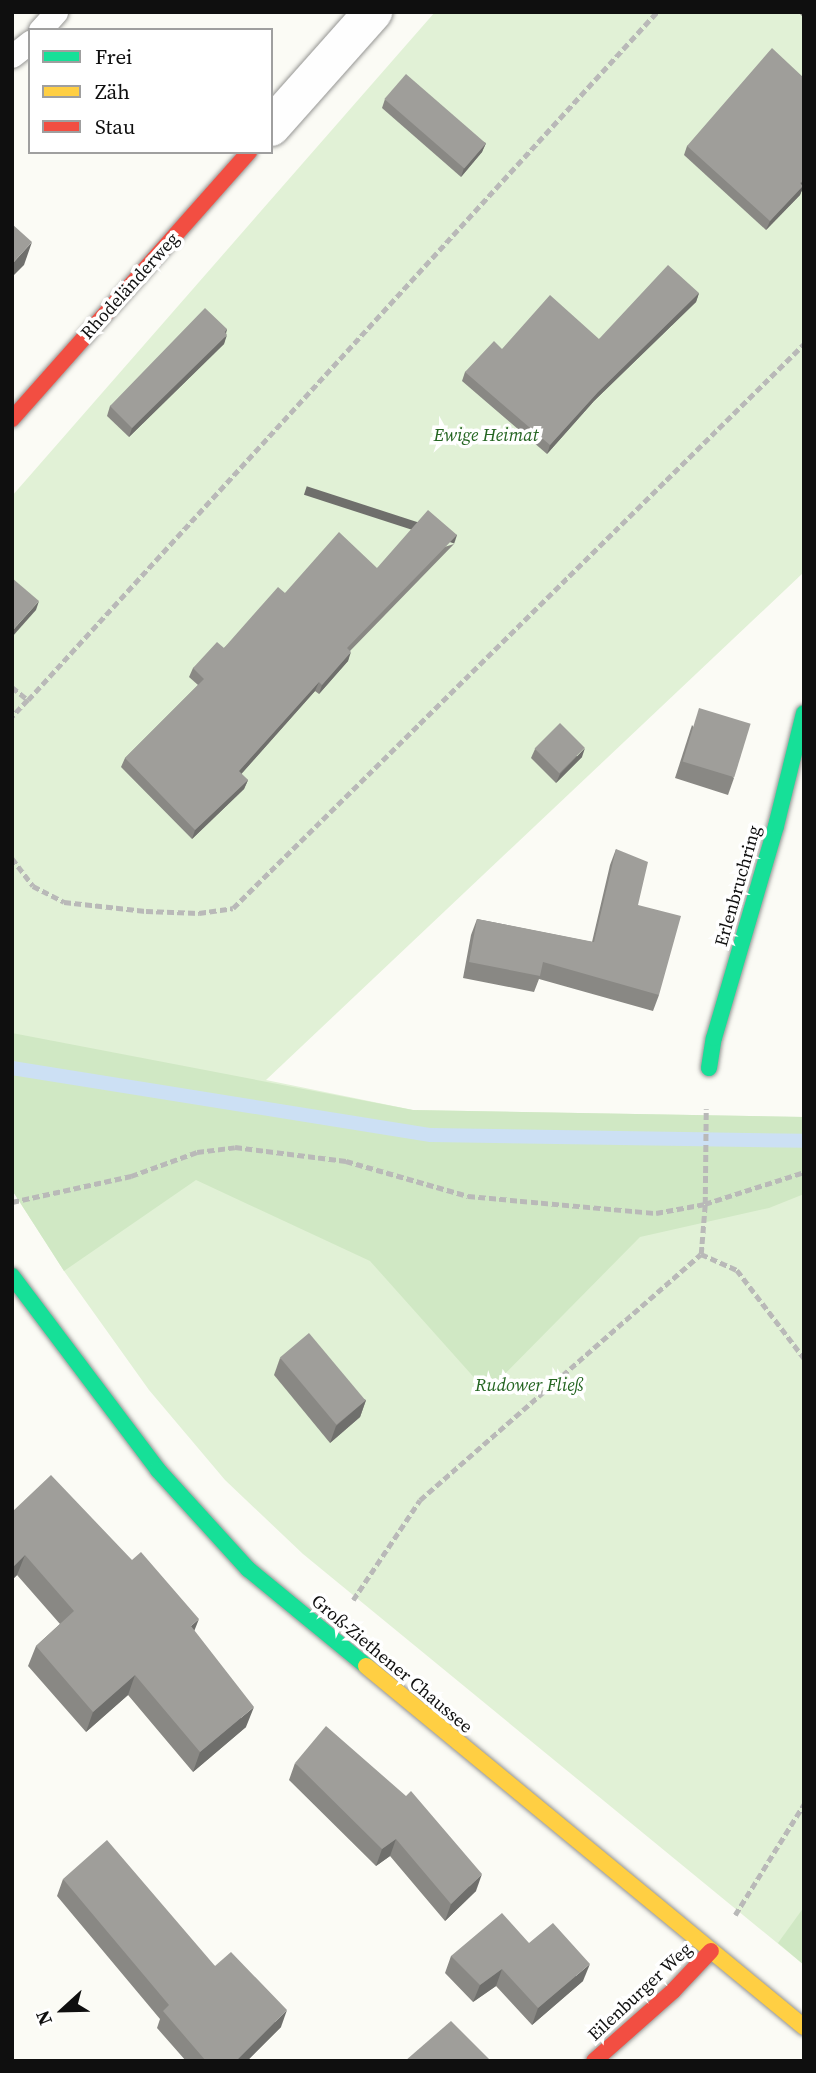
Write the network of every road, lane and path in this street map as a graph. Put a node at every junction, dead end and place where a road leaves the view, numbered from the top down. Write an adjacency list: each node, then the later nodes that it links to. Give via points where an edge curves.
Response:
1 (56, 12): 4 (lane)
2 (373, 12): 7 (street)
3 (657, 12): 12 (path)
4 (42, 28)
5 (28, 44): 6 (lane)
6 (12, 56)
7 (273, 125)
8 (247, 154): 10 (street, Rhodeländerweg)
9 (804, 344): 15 (path, via 233,908 199,913 64,902 33,886)
10 (12, 419)
11 (12, 687): 12 (path)
12 (28, 700): 14 (path)
13 (804, 713): 16 (street, Erlenbruchring)
14 (12, 717)
15 (12, 858)
16 (709, 1068)
17 (705, 1126): 20 (path)
18 (804, 1172): 20 (path)
19 (12, 1202): 20 (path, via 131,1176 197,1152 235,1147 346,1161 468,1196 656,1213)
20 (705, 1204): 21 (path)
21 (701, 1254): 24 (path, via 737,1270); 25 (path, via 420,1500)
22 (12, 1276): 23 (street, Groß-Ziethener Chaussee)
23 (17, 1296): 25 (street, Groß-Ziethener Chaussee, via 158,1470 248,1569)
24 (804, 1358)
25 (328, 1637): 27 (street, Groß-Ziethener Chaussee)
26 (804, 1804): 27 (path)
27 (711, 1951): 28 (street, Groß-Ziethener Chaussee); 29 (street, Eilenburger Weg)
28 (804, 2027)
29 (594, 2061)

